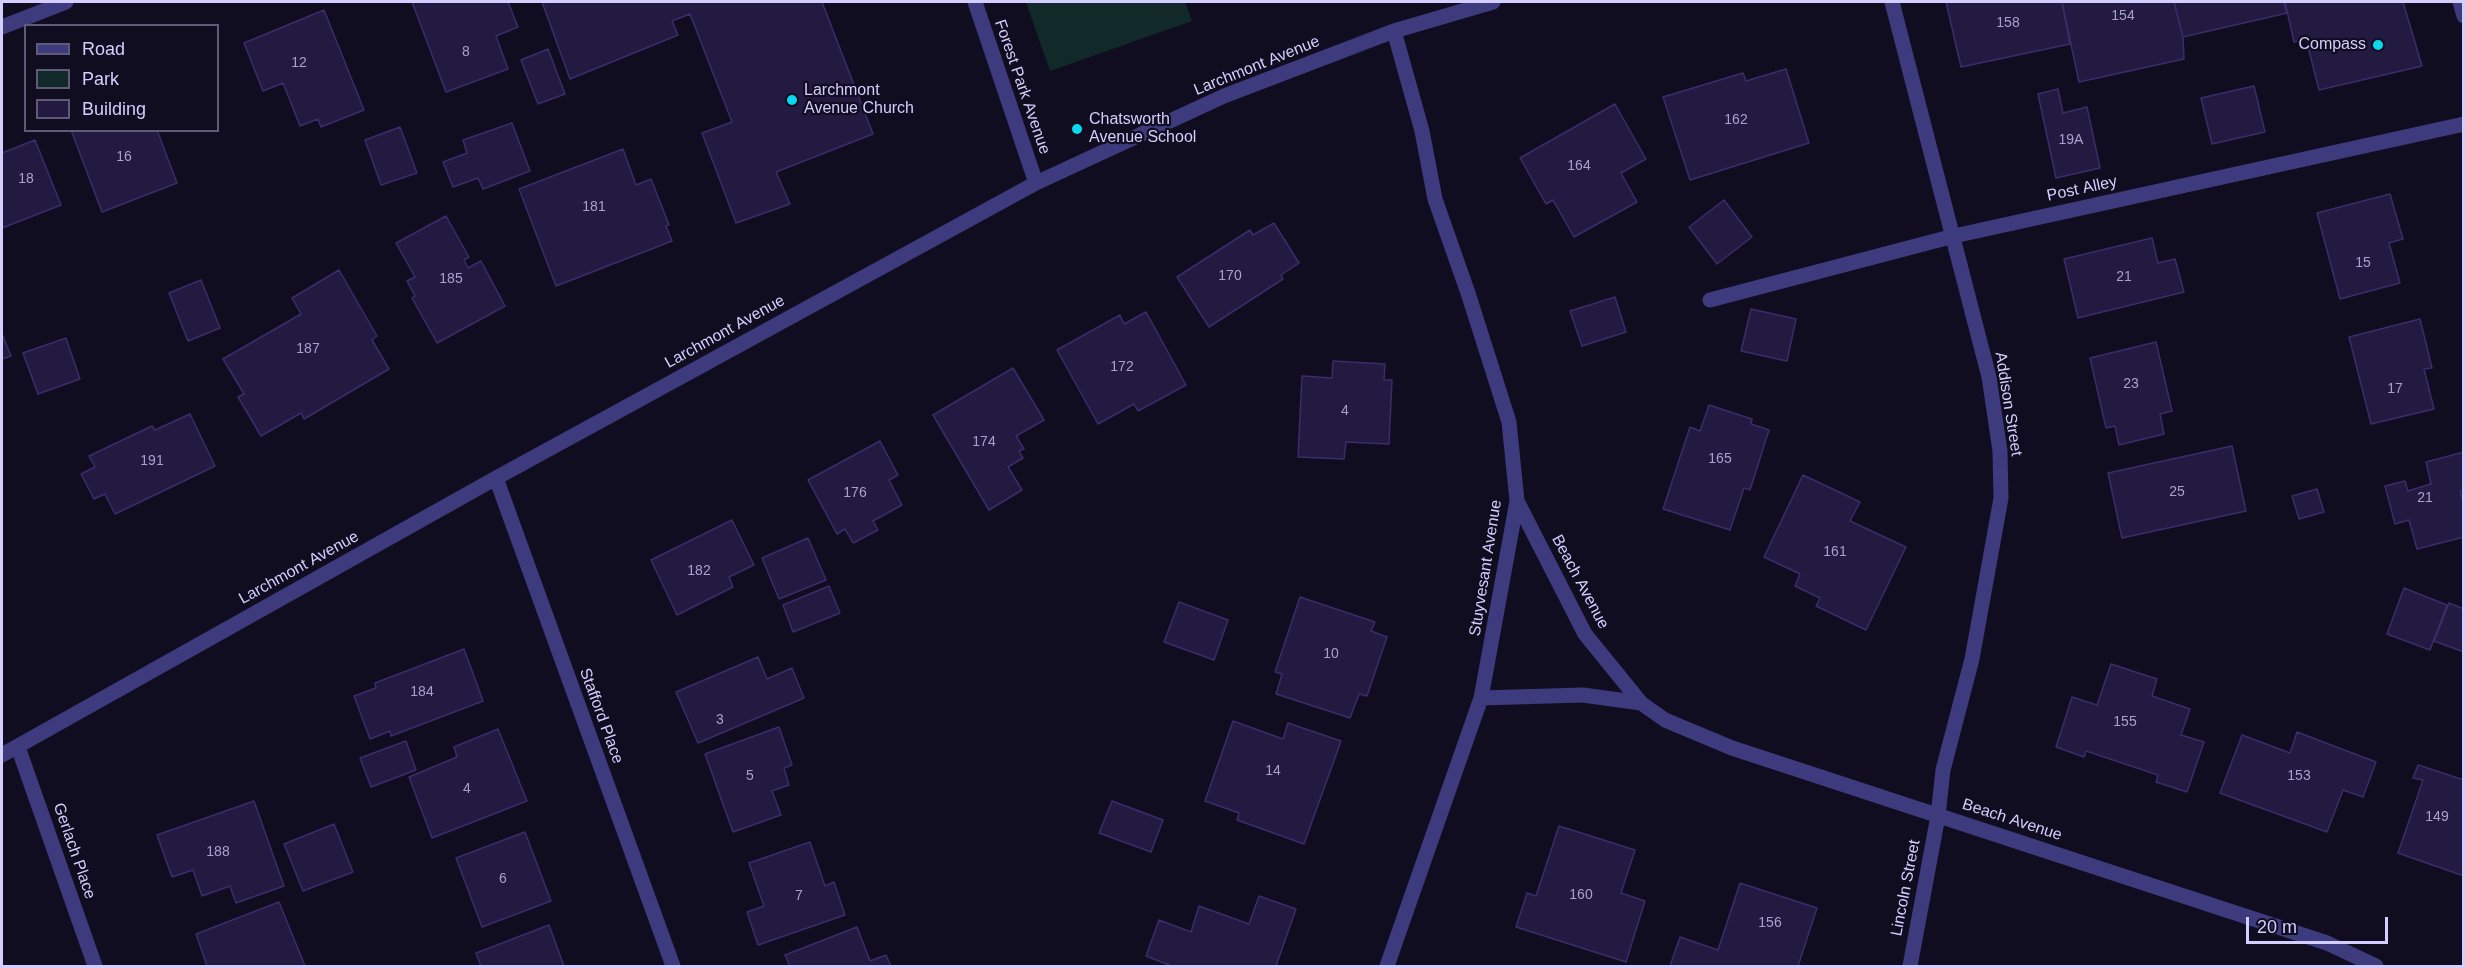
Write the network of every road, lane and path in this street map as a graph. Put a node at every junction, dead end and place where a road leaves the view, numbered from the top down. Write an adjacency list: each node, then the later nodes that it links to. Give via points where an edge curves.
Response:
1 (66, 2): 7 (street)
2 (975, 2): 10 (street, Forest Park Avenue)
3 (1493, 2): 8 (street, Larchmont Avenue)
4 (1892, 2): 11 (street, Addison Street)
5 (2460, 2): 6 (street)
6 (2463, 16)
7 (2, 27)
8 (1394, 32): 10 (street, Larchmont Avenue, via 1224,96); 14 (street, Stuyvesant Avenue, via 1422,131 1435,199 1509,422)
9 (2463, 124): 11 (street, Post Alley)
10 (1036, 183): 13 (street, Larchmont Avenue)
11 (1954, 236): 12 (street, Post Alley); 19 (street, Addison Street, via 1989,377 2000,451 2001,498 1972,659 1943,770)
12 (1710, 300)
13 (496, 478): 17 (street, Larchmont Avenue); 21 (street, Stafford Place)
14 (1517, 501): 15 (street, Stuyvesant Avenue); 16 (street, Beach Avenue, via 1585,634)
15 (1481, 698): 16 (street, Beach Avenue, via 1582,695); 22 (street, Stuyvesant Avenue)
16 (1641, 703): 19 (street, Beach Avenue, via 1665,720 1732,748)
17 (18, 747): 18 (street, Larchmont Avenue); 20 (street, Gerlach Place)
18 (2, 755)
19 (1938, 816): 23 (street, Lincoln Street); 24 (street, Beach Avenue, via 2327,943)
20 (95, 966)
21 (674, 966)
22 (1387, 966)
23 (1910, 966)
24 (2376, 966)

